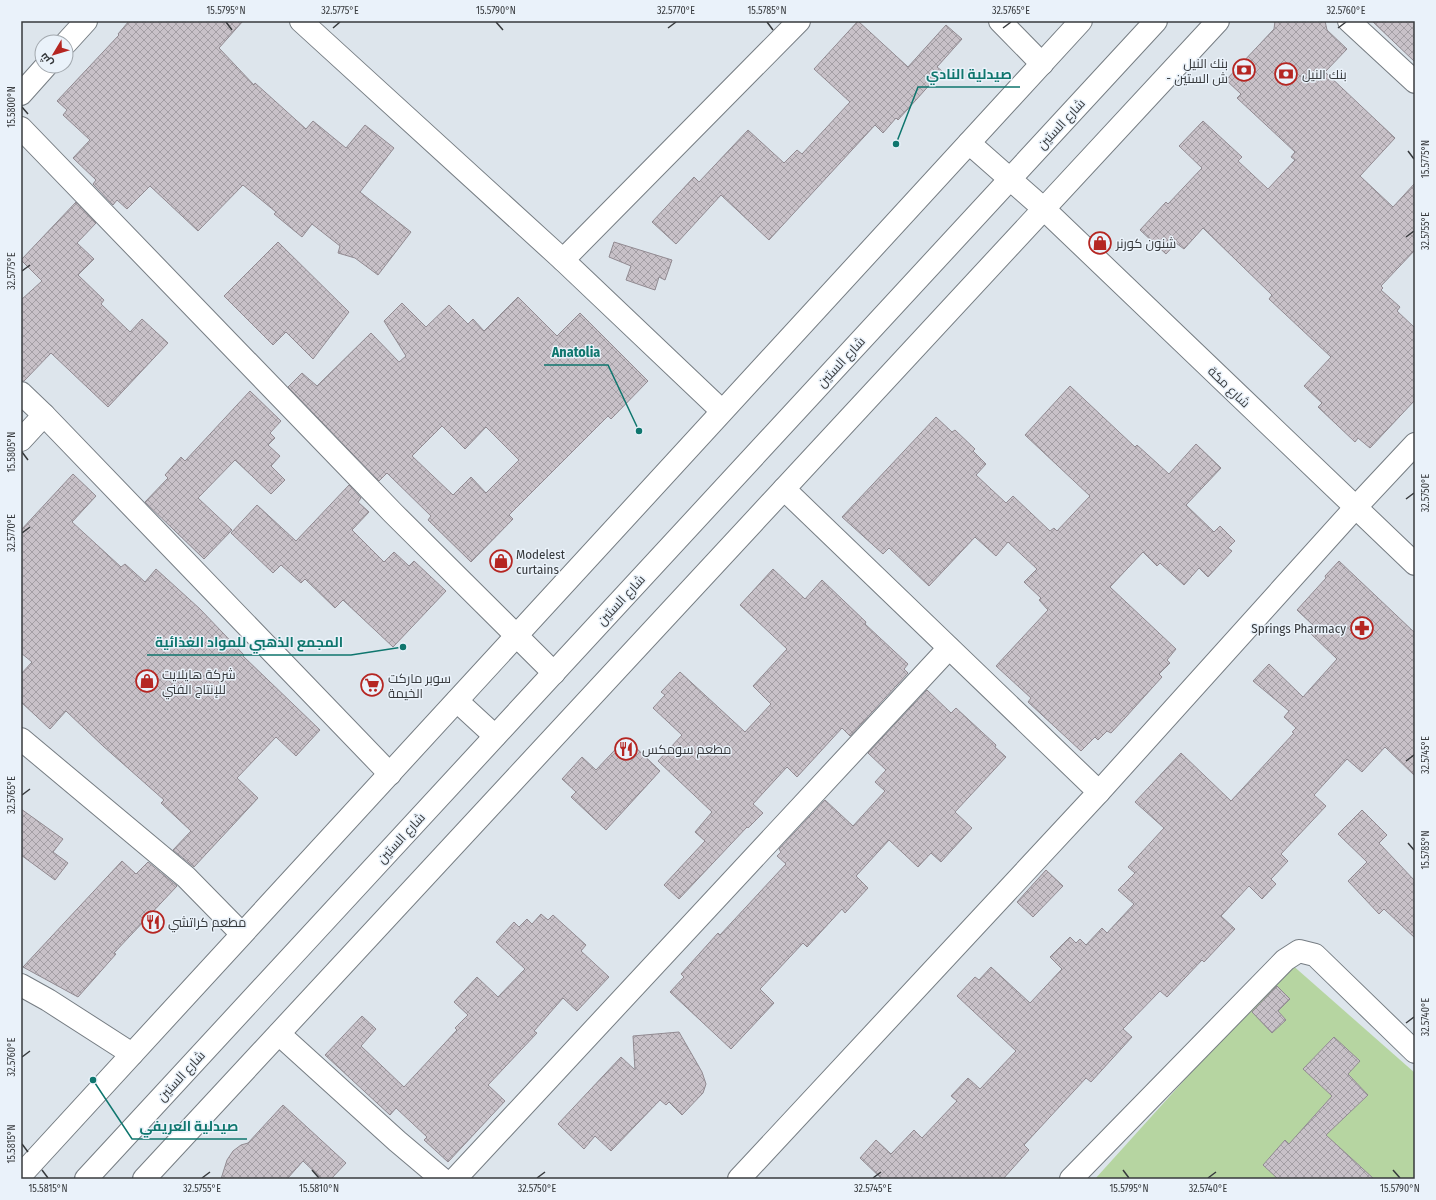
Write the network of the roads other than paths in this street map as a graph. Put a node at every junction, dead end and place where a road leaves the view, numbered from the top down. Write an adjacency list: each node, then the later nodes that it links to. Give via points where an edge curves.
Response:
1 (86, 21): 9 (street)
2 (301, 21): 18 (street)
3 (799, 21): 18 (street)
4 (1000, 21): 10 (street)
5 (1081, 21): 10 (street)
6 (1156, 21): 16 (street, شارع الستين)
7 (1218, 21): 17 (street)
8 (1349, 21): 12 (street)
9 (74, 34)
10 (1042, 64): 15 (street)
11 (39, 74): 13 (street)
12 (1415, 82)
13 (21, 94)
14 (21, 128): 27 (street, via 388,507)
15 (969, 143): 16 (street, شارع مكة); 20 (street)
16 (1010, 180): 17 (street, شارع مكة); 29 (street, شارع الستين)
17 (1044, 209): 24 (street); 25 (street, شارع مكة)
18 (563, 260): 20 (street)
19 (21, 393): 21 (street)
20 (722, 412): 27 (street)
21 (44, 415): 22 (street); 33 (street)
22 (21, 440)
23 (1415, 444): 25 (street)
24 (784, 489): 28 (street); 37 (street)
25 (1355, 508): 26 (street, شارع مكة); 34 (street)
26 (1415, 564)
27 (517, 636): 29 (street); 30 (street)
28 (949, 648): 34 (street); 44 (street)
29 (554, 672): 31 (street, شارع الستين)
30 (457, 701): 31 (street); 33 (street)
31 (495, 736): 41 (street, شارع الستين)
32 (21, 740): 35 (street, via 186,877)
33 (390, 774): 35 (street)
34 (1100, 792): 45 (street)
35 (242, 934): 39 (street)
36 (21, 985): 39 (street)
37 (279, 1034): 42 (street); 43 (street)
38 (1415, 1052): 46 (street, via 1315,955 1300,951 1285,960)
39 (132, 1054): 40 (street)
40 (21, 1174)
41 (86, 1179)
42 (144, 1179)
43 (442, 1179)
44 (455, 1179)
45 (739, 1179)
46 (1071, 1179)

